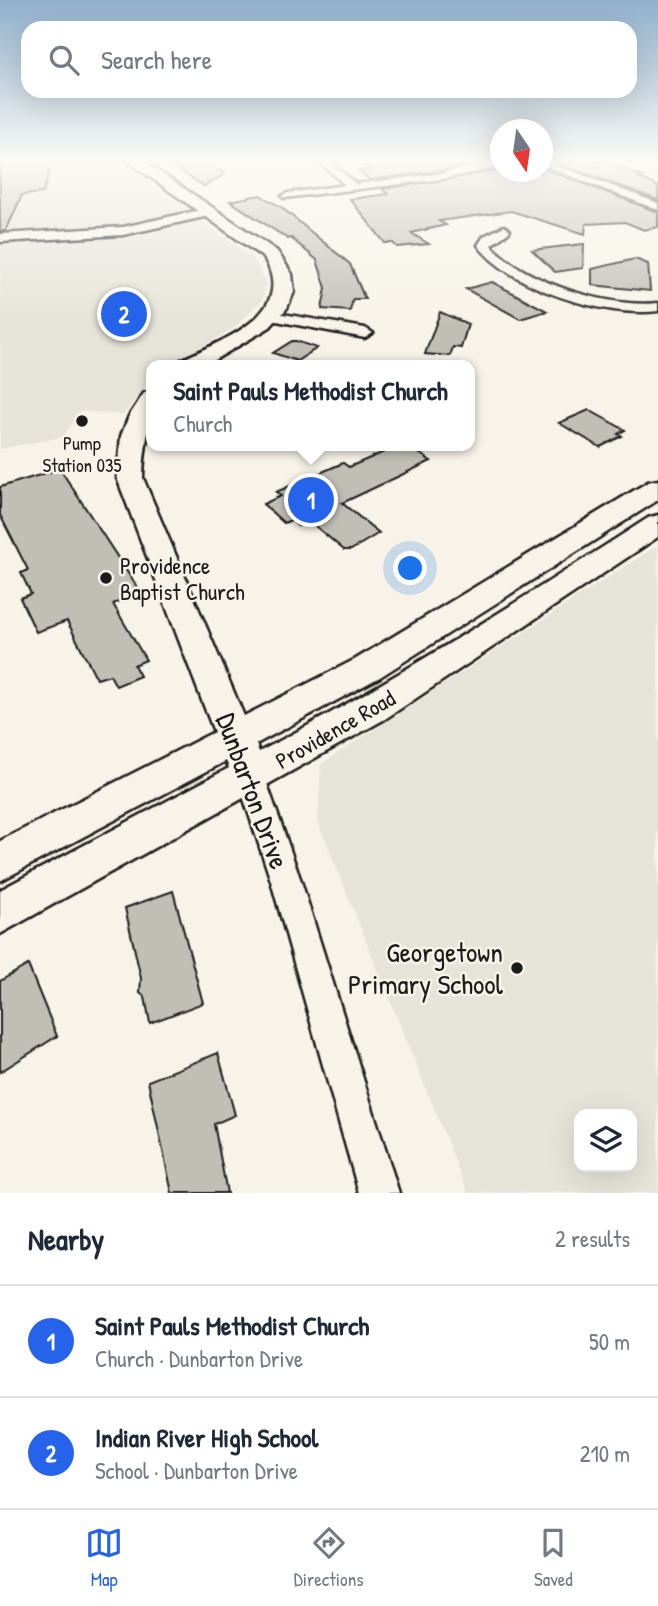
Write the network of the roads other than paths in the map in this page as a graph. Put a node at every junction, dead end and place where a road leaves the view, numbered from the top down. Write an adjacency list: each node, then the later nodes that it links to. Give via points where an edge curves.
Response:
1 (192, 216): 4 (street, via 123,231)
2 (215, 216): 6 (street, via 280,266 285,291)
3 (504, 230): 5 (street, via 484,245 498,259 583,300 611,307)
4 (0, 238)
5 (658, 307)
6 (271, 316): 7 (street); 8 (street)
7 (365, 333)
8 (197, 360)
9 (146, 406): 12 (street, Dunbarton Drive, via 134,435 130,478)
10 (658, 488): 12 (street, Providence Road, via 439,627)
11 (658, 524): 13 (street, Providence Road, via 443,667)
12 (236, 739): 13 (street, Dunbarton Drive); 14 (street, Providence Road)
13 (251, 778): 15 (street, Providence Road); 16 (street, Dunbarton Drive)
14 (0, 862)
15 (0, 914)
16 (379, 1193)

